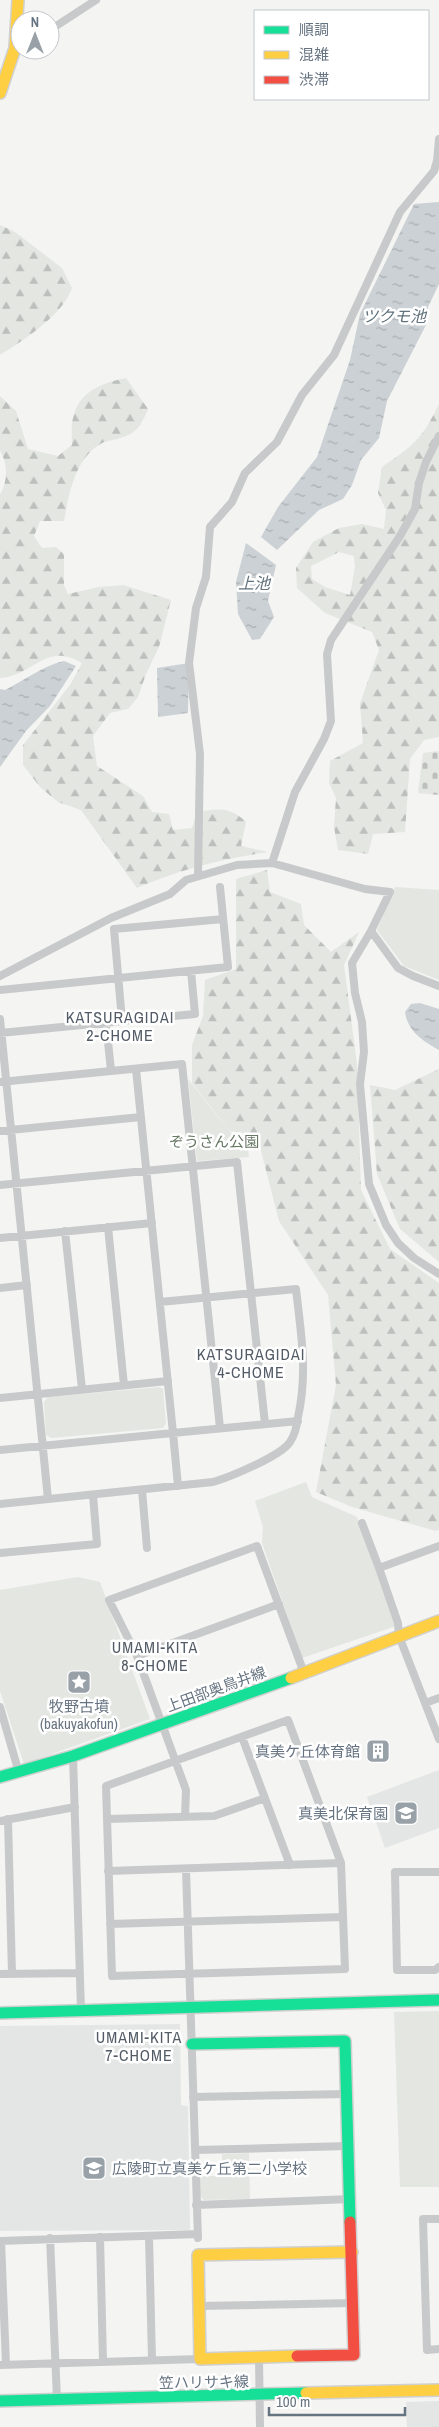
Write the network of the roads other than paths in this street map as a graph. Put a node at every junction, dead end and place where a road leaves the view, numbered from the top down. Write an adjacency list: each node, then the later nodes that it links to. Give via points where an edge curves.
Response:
1 (96, 0): 2 (street)
2 (60, 23)
3 (13, 60): 4 (street)
4 (0, 93)
5 (439, 139): 8 (street, via 434,170 392,226 376,268 360,295 334,355 302,395 277,442 245,473 232,502 210,527 206,577 196,608 189,663 200,754)
6 (439, 436): 7 (street, via 426,462 411,516 331,640 327,654 331,721 295,792)
7 (272, 863): 8 (street, via 237,865); 11 (street, via 365,889 390,892)
8 (198, 876): 13 (street, via 186,880 163,898 111,918)
9 (220, 887): 10 (street)
10 (223, 918): 12 (street, via 228,967); 14 (street, via 114,929)
11 (372, 931): 15 (street, via 398,968); 36 (street, via 352,963 362,1022 364,1052 360,1084 369,1184 386,1225 398,1243)
12 (191, 971): 14 (street); 18 (street, via 195,1014)
13 (0, 976)
14 (118, 978): 16 (street); 18 (street)
15 (439, 986)
16 (0, 990)
17 (0, 1018): 20 (street)
18 (122, 1020): 19 (street)
19 (106, 1022): 20 (street); 22 (street)
20 (1, 1033): 23 (street)
21 (136, 1069): 22 (street); 24 (street); 27 (street, via 182,1064)
22 (112, 1071): 23 (street)
23 (3, 1082): 25 (street)
24 (141, 1116): 25 (street); 28 (street)
25 (11, 1130): 26 (street); 29 (street)
26 (0, 1131)
27 (193, 1166): 28 (street); 39 (street, via 237,1162); 40 (street)
28 (147, 1170): 29 (street); 31 (street)
29 (17, 1183): 30 (street); 34 (street)
30 (0, 1185)
31 (152, 1223): 32 (street); 41 (street)
32 (108, 1227): 33 (street); 43 (street)
33 (65, 1231): 34 (street); 44 (street)
34 (22, 1235): 35 (street); 37 (street)
35 (0, 1238)
36 (439, 1274)
37 (27, 1285): 38 (street); 45 (street)
38 (0, 1288)
39 (252, 1293): 40 (street); 47 (street, via 296,1288 305,1373); 48 (street)
40 (206, 1297): 41 (street); 49 (street)
41 (160, 1302): 42 (street)
42 (168, 1381): 43 (street); 50 (street)
43 (124, 1385): 44 (street)
44 (82, 1389): 45 (street)
45 (38, 1394): 46 (street); 51 (street)
46 (0, 1398)
47 (298, 1421): 48 (street); 53 (street, via 290,1443 279,1452 224,1479)
48 (265, 1424): 49 (street)
49 (220, 1428): 50 (street)
50 (173, 1433): 51 (street); 53 (street)
51 (43, 1446): 52 (street); 56 (street)
52 (0, 1450)
53 (178, 1486): 54 (street)
54 (142, 1490): 55 (street); 60 (street)
55 (93, 1495): 56 (street); 61 (street, via 96,1544)
56 (48, 1499): 57 (street)
57 (0, 1504)
58 (362, 1523): 62 (street)
59 (439, 1546): 62 (street)
60 (147, 1548)
61 (0, 1553)
62 (379, 1568): 65 (street, via 398,1623)
63 (279, 1604): 66 (street); 66 (street, via 257,1546 109,1600); 67 (street)
64 (439, 1621): 65 (street, 上田部奥鳥井線)
65 (399, 1636): 67 (street, 上田部奥鳥井線); 69 (street)
66 (137, 1656): 71 (street)
67 (304, 1673): 71 (street, 上田部奥鳥井線)
68 (439, 1698): 69 (street)
69 (425, 1703): 73 (street)
70 (0, 1707): 76 (street)
71 (162, 1724): 74 (street, 上田部奥鳥井線); 75 (street)
72 (242, 1737): 75 (street); 78 (street); 83 (street, via 288,1720)
73 (439, 1739)
74 (73, 1756): 76 (street, 上田部奥鳥井線); 79 (street)
75 (175, 1762): 80 (street, via 186,1790); 81 (street, via 106,1786)
76 (19, 1773): 77 (street, 上田部奥鳥井線)
77 (0, 1777)
78 (265, 1798): 80 (street, via 214,1816); 84 (street)
79 (75, 1807): 82 (street); 92 (street)
80 (185, 1817): 81 (street)
81 (107, 1819): 86 (street)
82 (4, 1820): 94 (street)
83 (341, 1863): 84 (street); 88 (street)
84 (290, 1865): 85 (street)
85 (186, 1869): 86 (street); 89 (street)
86 (108, 1871): 90 (street)
87 (439, 1872): 91 (street, via 395,1872 397,1970 435,1970)
88 (343, 1917): 89 (street); 95 (street, via 345,1969)
89 (188, 1922): 90 (street); 95 (street)
90 (110, 1924): 95 (street, via 112,1976)
91 (439, 1967)
92 (80, 1973): 94 (street); 98 (street)
93 (0, 1974): 94 (street)
94 (12, 1974)
95 (189, 1974): 97 (street)
96 (439, 2000): 97 (street)
97 (191, 2007): 98 (street); 100 (street)
98 (80, 2010): 99 (street)
99 (0, 2013)
100 (192, 2044): 101 (street, via 346,2041); 102 (street)
101 (347, 2094): 102 (street); 103 (street)
102 (193, 2097): 104 (street)
103 (349, 2146): 104 (street); 105 (street)
104 (194, 2150): 106 (street)
105 (351, 2199): 106 (street); 112 (street)
106 (196, 2205): 108 (street, via 198,2236)
107 (439, 2218): 115 (street, via 423,2219 426,2350)
108 (150, 2236): 109 (street); 118 (street)
109 (100, 2237): 110 (street); 119 (street)
110 (50, 2238): 111 (street); 120 (street)
111 (0, 2241): 121 (street)
112 (352, 2252): 113 (street); 114 (street, via 198,2255)
113 (354, 2303): 114 (street); 116 (street, via 354,2355)
114 (199, 2306): 117 (street)
115 (439, 2349)
116 (259, 2357): 117 (street); 123 (street)
117 (200, 2358): 118 (street)
118 (152, 2360): 119 (street)
119 (103, 2361): 120 (street)
120 (55, 2364): 121 (street); 124 (street)
121 (3, 2365)
122 (439, 2390): 123 (street, 笠ハリサキ線)
123 (259, 2396): 124 (street, 笠ハリサキ線); 126 (street)
124 (56, 2399): 125 (street, 笠ハリサキ線)
125 (0, 2401)
126 (260, 2427)

